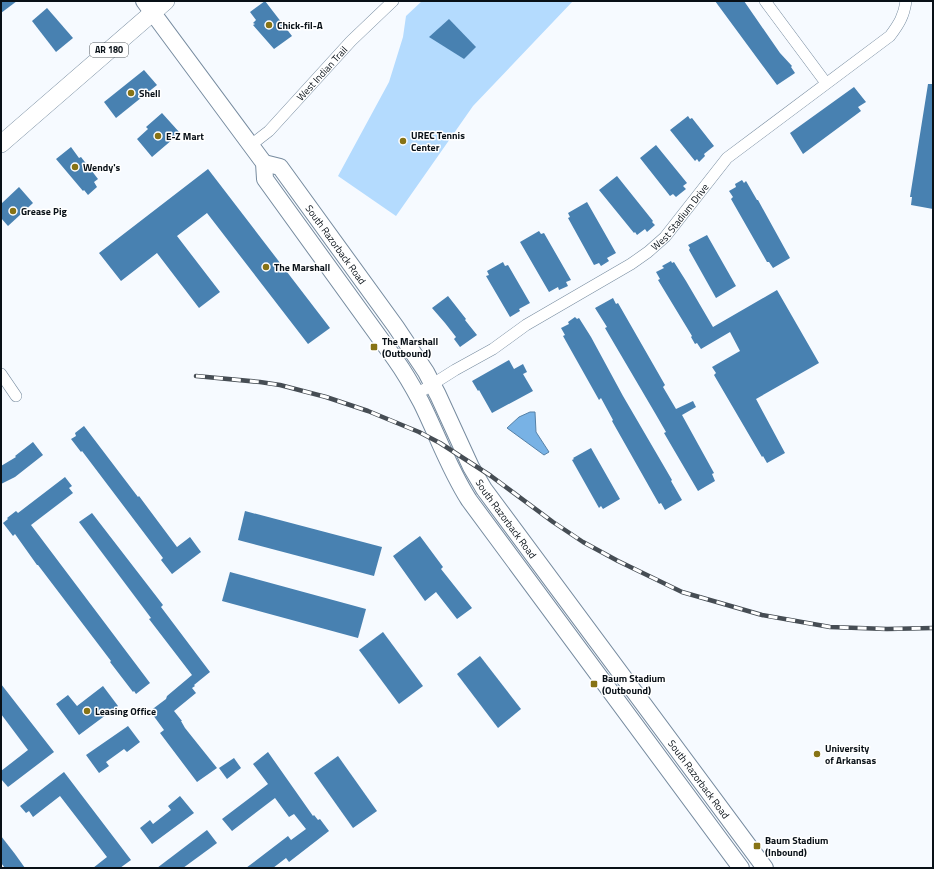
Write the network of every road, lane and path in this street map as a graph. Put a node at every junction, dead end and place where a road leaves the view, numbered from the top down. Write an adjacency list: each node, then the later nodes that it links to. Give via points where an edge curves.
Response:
1 (166, 1): 5 (main road, AR 180)
2 (393, 1): 8 (street, West Indian Trail, via 351,41 269,131)
3 (765, 1): 6 (street)
4 (906, 1): 6 (street, West Stadium Drive, via 904,14 890,36)
5 (149, 7): 7 (main road, AR 180); 8 (main road, South Razorback Road)
6 (826, 83): 11 (street, West Stadium Drive, via 727,158 665,237 648,252)
7 (1, 144)
8 (251, 145): 9 (main road, South Razorback Road)
9 (264, 163): 11 (main road, South Razorback Road, via 280,167 396,327); 12 (main road, South Razorback Road, via 265,179 396,359)
10 (1, 374): 13 (street)
11 (432, 384): 12 (street, West Stadium Drive); 15 (main road, South Razorback Road, via 484,489)
12 (417, 394): 14 (main road, South Razorback Road, via 469,500)
13 (16, 396)
14 (741, 868)
15 (765, 868)

